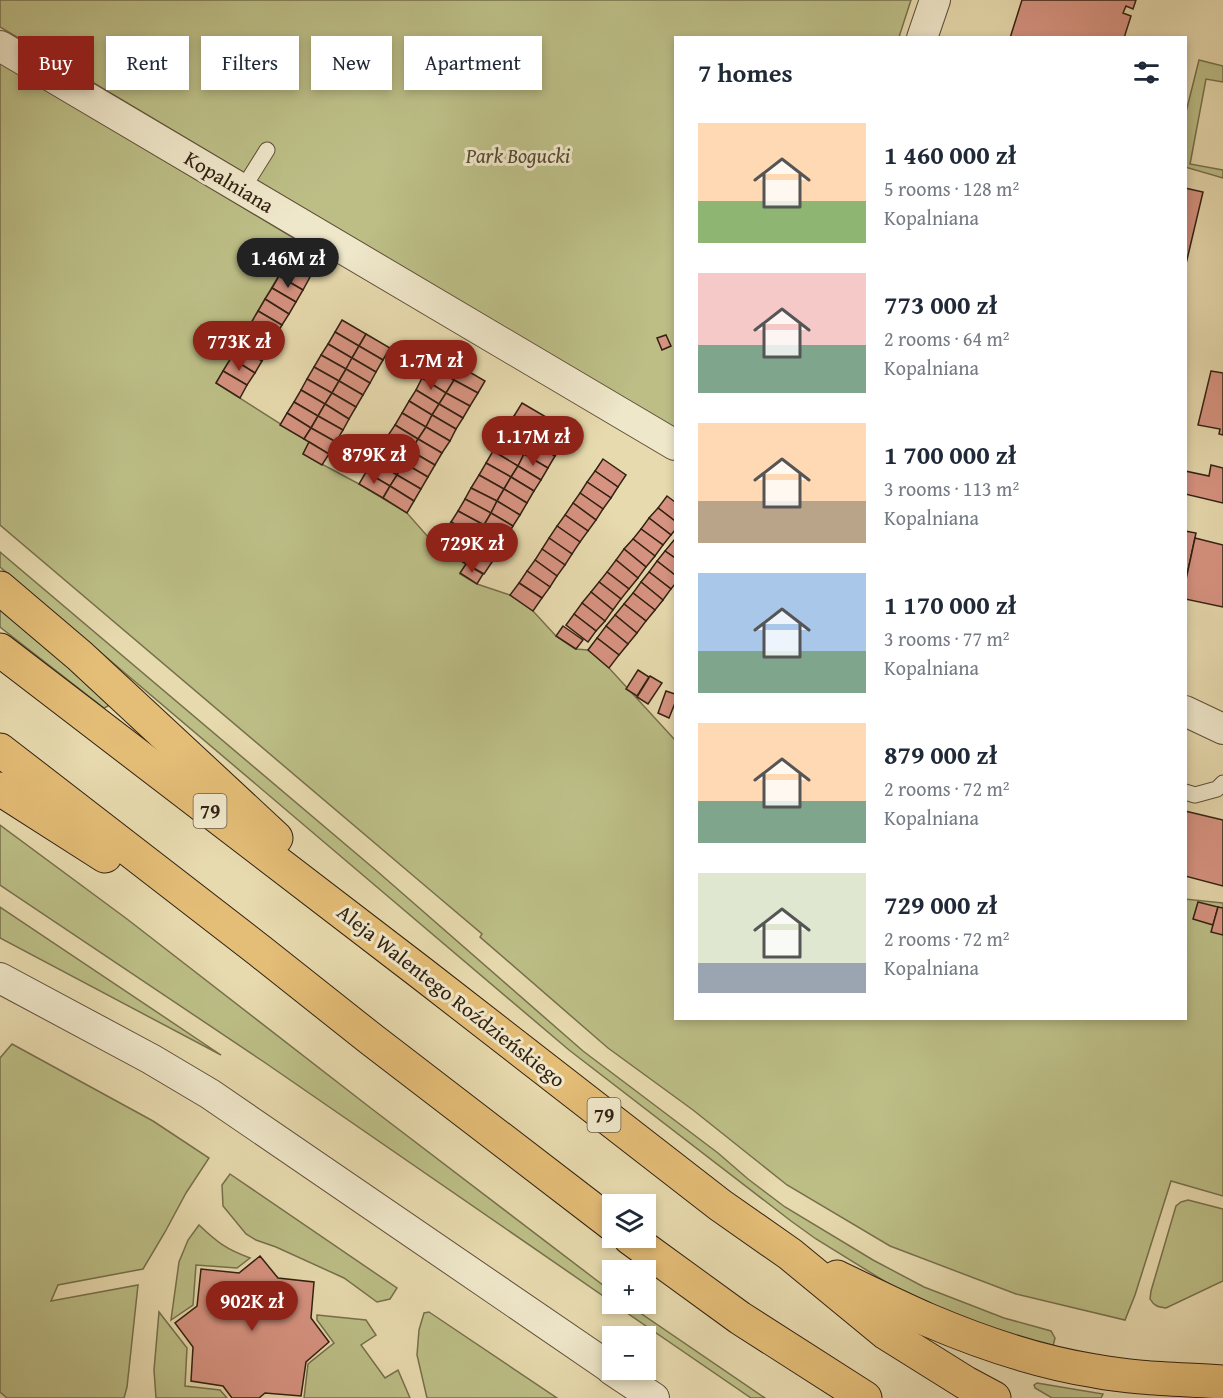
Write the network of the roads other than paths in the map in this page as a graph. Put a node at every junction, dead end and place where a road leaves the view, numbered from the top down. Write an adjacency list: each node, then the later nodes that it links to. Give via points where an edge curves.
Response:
1 (935, 0): 2 (street)
2 (923, 36)
3 (0, 46): 5 (street, Kopalniana)
4 (267, 150): 5 (lane)
5 (242, 190): 6 (street, Kopalniana)
6 (674, 444)
7 (0, 588): 16 (main road, via 81,656)
8 (0, 650): 16 (main road, Aleja Walentego Roździeńskiego / 79)
9 (1187, 712): 10 (street)
10 (1223, 729)
11 (0, 750): 15 (main road)
12 (1223, 783): 14 (lane, via 1217,789 1195,795)
13 (0, 789): 15 (main road)
14 (1187, 793)
15 (260, 951): 18 (main road)
16 (420, 972): 20 (main road, Aleja Walentego Roździeńskiego / 79, via 720,1205)
17 (0, 978): 21 (street, via 210,1094)
18 (602, 1216)
19 (644, 1248): 25 (main road, via 740,1318)
20 (790, 1254): 23 (main road, via 987,1344 1095,1371); 26 (main road, Aleja Walentego Roździeńskiego / 79, via 886,1334)
21 (602, 1363)
22 (627, 1380): 24 (street)
23 (1223, 1382)
24 (654, 1398)
25 (865, 1398)
26 (994, 1398)

